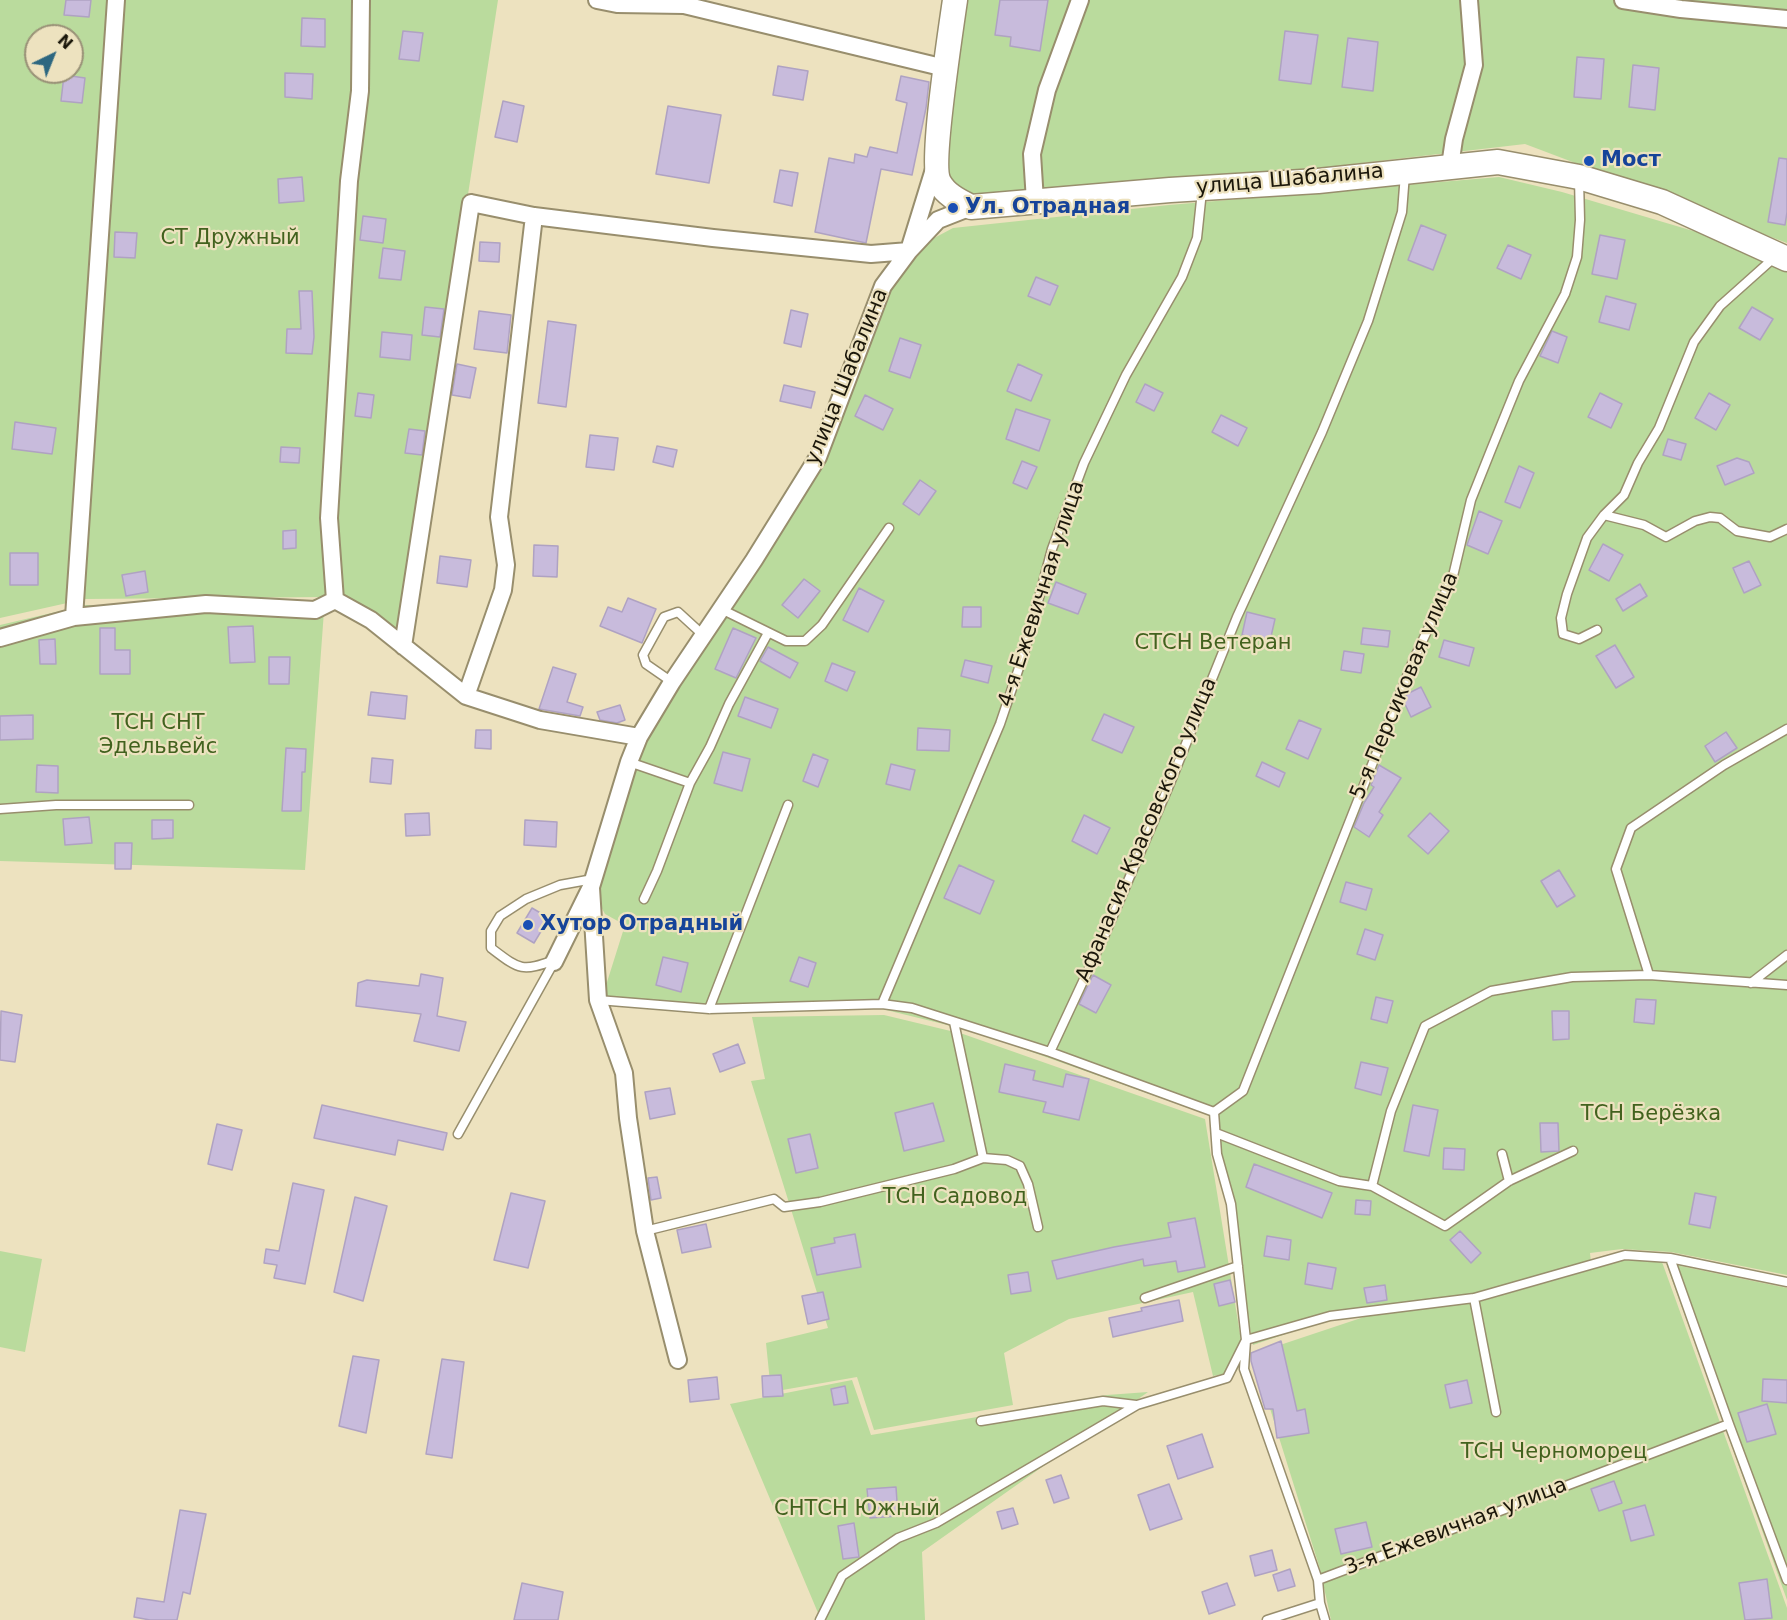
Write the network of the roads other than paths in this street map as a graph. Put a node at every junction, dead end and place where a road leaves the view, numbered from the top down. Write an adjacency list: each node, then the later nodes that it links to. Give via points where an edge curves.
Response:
1 (116, 0): 26 (street)
2 (361, 0): 24 (street, via 360,91 349,181 329,518)
3 (597, 0): 8 (street, via 617,4)
4 (955, 0): 10 (main road)
5 (1080, 0): 16 (street, via 1047,90 1032,154)
6 (1469, 0): 12 (street, via 1474,65)
7 (1623, 0): 9 (street)
8 (683, 2): 10 (street)
9 (1787, 19)
10 (945, 68): 11 (main road)
11 (936, 160): 17 (main road, via 938,181 951,196); 19 (street)
12 (1450, 166): 13 (main road, улица Шабалина); 14 (main road, улица Шабалина, via 1498,162)
13 (1405, 171): 15 (main road, улица Шабалина); 52 (lane, Афанасия Красовского улица, via 1402,213 1368,321 1322,432 1237,616 1106,932)
14 (1579, 177): 20 (main road, улица Шабалина, via 1662,202); 53 (lane, 5-я Персиковая улица, via 1577,257 1565,294 1519,381 1491,450 1471,500 1453,576 1413,661 1243,1091)
15 (1203, 188): 16 (main road, улица Шабалина); 49 (lane, 4-я Ежевичная улица, via 1197,238 1182,277 1126,375 1084,463 1052,549 1000,724)
16 (1035, 201): 17 (main road, улица Шабалина)
17 (982, 207): 19 (street, улица Шабалина, via 938,220)
18 (534, 216): 19 (street, via 871,254); 31 (street, via 471,203); 33 (street, via 499,517 506,565 503,590)
19 (909, 251): 25 (street, улица Шабалина, via 883,286 818,457)
20 (1782, 257): 21 (lane, via 1720,306 1694,342 1659,428 1624,495)
21 (1604, 515): 23 (lane, via 1644,525 1666,537 1710,517 1720,518 1737,531 1770,537); 27 (lane, via 1587,538 1562,618 1563,634 1579,639)
22 (889, 528): 28 (lane, via 822,625 805,641 786,641)
23 (1787, 529)
24 (335, 600): 26 (street, via 315,610 206,604); 31 (street, via 371,620)
25 (721, 609): 28 (lane); 29 (street, улица Шабалина)
26 (74, 617): 30 (street)
27 (1597, 630)
28 (768, 633): 37 (lane)
29 (702, 634): 32 (street, улица Шабалина); 32 (lane, via 678,612 664,617 643,655 646,664)
30 (0, 638)
31 (403, 646): 33 (street)
32 (672, 682): 35 (street, улица Шабалина)
33 (466, 696): 35 (street, via 540,720)
34 (1787, 729): 45 (lane, via 1724,765 1631,828 1616,869)
35 (639, 737): 36 (street, улица Шабалина)
36 (629, 762): 37 (lane); 41 (street, улица Шабалина)
37 (690, 783): 42 (lane)
38 (189, 805): 40 (lane)
39 (788, 805): 50 (lane)
40 (0, 809)
41 (592, 883): 44 (street, улица Шабалина); 44 (lane, via 560,885 526,898 500,916 491,931 491,948 512,964 530,969); 48 (street)
42 (644, 899)
43 (1787, 955): 46 (lane)
44 (555, 961): 55 (lane)
45 (1650, 975): 46 (lane); 60 (lane, via 1572,977 1491,991 1425,1026 1391,1111)
46 (1751, 983): 47 (lane)
47 (1787, 985)
48 (598, 1000): 50 (lane); 62 (street, via 624,1073)
49 (882, 1004): 50 (lane); 51 (lane, via 912,1008)
50 (709, 1009)
51 (954, 1022): 52 (lane); 58 (lane)
52 (1050, 1052): 53 (lane)
53 (1214, 1112): 54 (lane)
54 (1216, 1133): 60 (lane, via 1339,1180); 64 (lane, via 1217,1154 1231,1204)
55 (458, 1134)
56 (1573, 1151): 59 (lane)
57 (1502, 1154): 59 (lane)
58 (983, 1158): 61 (lane, via 1007,1160 1020,1166); 62 (lane, via 954,1169 820,1202 784,1207 774,1199)
59 (1509, 1181): 60 (lane, via 1445,1226)
60 (1372, 1186)
61 (1038, 1227)
62 (645, 1231): 69 (street)
63 (1671, 1258): 65 (lane); 67 (lane, via 1625,1255); 73 (lane)
64 (1238, 1266): 66 (lane); 68 (lane)
65 (1787, 1282)
66 (1145, 1298)
67 (1474, 1298): 68 (lane, via 1330,1316); 71 (lane)
68 (1246, 1340): 70 (lane, via 1227,1378); 74 (lane, via 1244,1369)
69 (678, 1360)
70 (1137, 1405): 72 (lane, via 1102,1401); 77 (lane, via 936,1523 898,1538 842,1576)
71 (1496, 1412)
72 (981, 1421)
73 (1729, 1424): 74 (lane, 3-я Ежевичная улица); 75 (lane)
74 (1318, 1580): 76 (lane)
75 (1787, 1580)
76 (1320, 1603): 78 (lane); 79 (lane)
77 (820, 1620)
78 (1267, 1620)
79 (1325, 1620)

